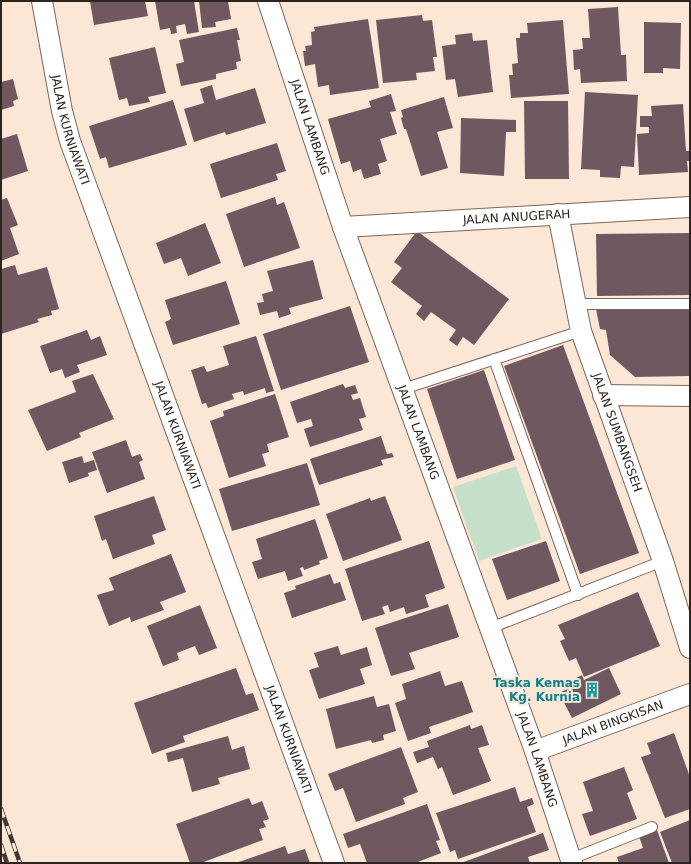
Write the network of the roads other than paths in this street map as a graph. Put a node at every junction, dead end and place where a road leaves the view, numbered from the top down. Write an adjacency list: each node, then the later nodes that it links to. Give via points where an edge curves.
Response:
1 (42, 1): 21 (street, JALAN KURNIAWATI, via 70,141)
2 (268, 1): 5 (street, JALAN LAMBANG)
3 (690, 207): 4 (street, JALAN ANUGERAH)
4 (558, 214): 5 (street, JALAN ANUGERAH); 6 (street, JALAN SUMBANGSEH)
5 (343, 227): 10 (street, JALAN LAMBANG)
6 (575, 304): 7 (lane); 8 (street, JALAN SUMBANGSEH)
7 (690, 304)
8 (581, 331): 9 (lane); 11 (street, JALAN SUMBANGSEH)
9 (494, 359): 10 (lane); 14 (lane)
10 (403, 389): 15 (street, JALAN LAMBANG)
11 (603, 395): 12 (street); 13 (street, JALAN SUMBANGSEH)
12 (690, 396)
13 (663, 561): 14 (lane); 16 (street, JALAN SUMBANGSEH)
14 (578, 595): 15 (lane)
15 (490, 628): 18 (street, JALAN LAMBANG)
16 (690, 648)
17 (690, 694): 18 (street, JALAN BINGKISAN)
18 (535, 750): 20 (street, JALAN LAMBANG)
19 (652, 827): 20 (lane)
20 (572, 861)
21 (334, 863)

